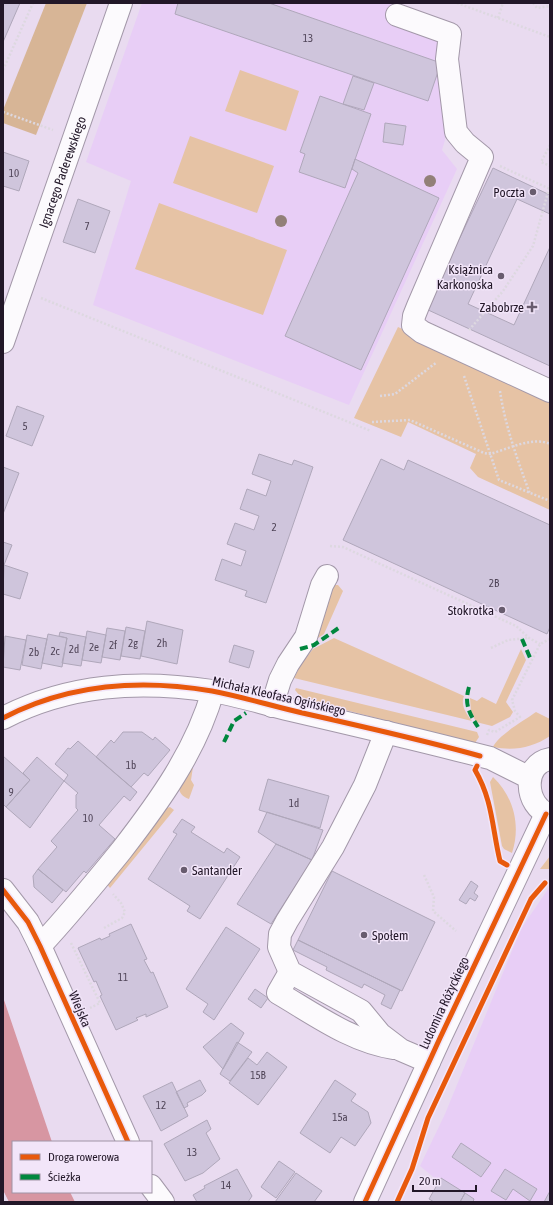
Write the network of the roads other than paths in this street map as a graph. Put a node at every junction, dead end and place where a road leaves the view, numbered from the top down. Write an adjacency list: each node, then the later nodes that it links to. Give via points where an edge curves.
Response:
1 (121, 3): 3 (street, Ignacego Paderewskiego)
2 (397, 15): 4 (street, via 450,34 447,59 456,132 482,157 414,316 413,326)
3 (3, 342)
4 (550, 391)
5 (327, 576): 7 (street, via 306,637 283,675)
6 (213, 691): 7 (street, Michała Kleofasa Ogińskiego); 8 (street, Michała Kleofasa Ogińskiego, via 164,685 83,690 48,698); 14 (street, via 200,726 174,778 150,814 98,880)
7 (272, 706): 9 (street, Michała Kleofasa Ogińskiego)
8 (3, 718)
9 (386, 732): 11 (street, Michała Kleofasa Ogińskiego, via 490,758); 15 (street, via 365,785 339,836 280,934 278,947 290,972 361,1011 380,1034 401,1050)
10 (550, 759): 11 (street, via 537,767)
11 (530, 778): 12 (street, via 531,799)
12 (548, 814): 15 (street, Ludomira Różyckiego)
13 (3, 890): 14 (street, Wiejska, via 28,922)
14 (40, 946): 16 (street, Wiejska)
15 (429, 1062): 19 (street, Ludomira Różyckiego)
16 (128, 1141)
17 (152, 1187): 18 (street)
18 (163, 1202)
19 (365, 1202)

